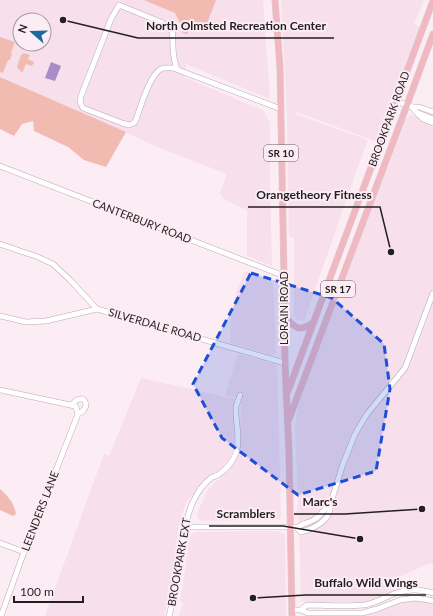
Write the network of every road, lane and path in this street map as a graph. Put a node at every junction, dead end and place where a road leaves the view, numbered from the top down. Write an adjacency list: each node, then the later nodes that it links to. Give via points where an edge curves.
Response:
1 (275, 0): 7 (main road, LORAIN ROAD / SR 10)
2 (433, 1): 5 (main road, BROOKPARK ROAD / SR 17)
3 (433, 34): 6 (main road, BROOKPARK ROAD / SR 17)
4 (177, 69): 4 (street, via 163,68 154,74 136,120 132,124 122,123 83,108 80,102 111,20 120,5 164,23 172,29 173,57); 7 (street)
5 (396, 101): 6 (street); 19 (main road, BROOKPARK ROAD / SR 17)
6 (410, 106): 8 (street); 9 (street); 26 (main road, BROOKPARK ROAD / SR 17)
7 (281, 109): 14 (main road, LORAIN ROAD / SR 10)
8 (416, 112): 10 (street); 11 (street, via 423,119)
9 (433, 112)
10 (433, 119)
11 (433, 123)
12 (0, 166): 14 (street, CANTERBURY ROAD)
13 (0, 244): 16 (street, via 53,264)
14 (284, 276): 18 (main road, LORAIN ROAD / SR 10)
15 (433, 293): 28 (street, via 405,368 367,414 355,434 343,464 330,512 319,525 309,530 301,532)
16 (97, 309): 17 (street, SILVERDALE ROAD, via 46,321 26,322); 20 (street, SILVERDALE ROAD)
17 (0, 316)
18 (284, 316): 19 (main road, via 300,329); 20 (main road, LORAIN ROAD / SR 10)
19 (313, 323): 22 (main road, BROOKPARK ROAD / SR 17)
20 (285, 363): 22 (main road, LORAIN ROAD / SR 10)
21 (0, 390): 24 (street)
22 (286, 394): 26 (main road, LORAIN ROAD / SR 10)
23 (240, 395): 27 (street, BROOKPARK EXT, via 236,406 237,447 232,461 197,494 190,507)
24 (74, 406): 25 (street); 25 (street, via 77,400 85,401 85,409)
25 (78, 414): 30 (street, LEENDERS LANE)
26 (288, 422): 28 (main road, LORAIN ROAD / SR 10)
27 (185, 527): 28 (street); 36 (street, BROOKPARK EXT)
28 (290, 527): 34 (main road, LORAIN ROAD / SR 10)
29 (0, 543): 30 (street)
30 (24, 552): 35 (street, LEENDERS LANE)
31 (433, 593): 33 (street, via 409,590 362,605 307,605)
32 (433, 601): 33 (street, via 415,598 400,600 362,613 308,613)
33 (301, 610): 34 (street)
34 (292, 613)
35 (1, 616)
36 (169, 616)

